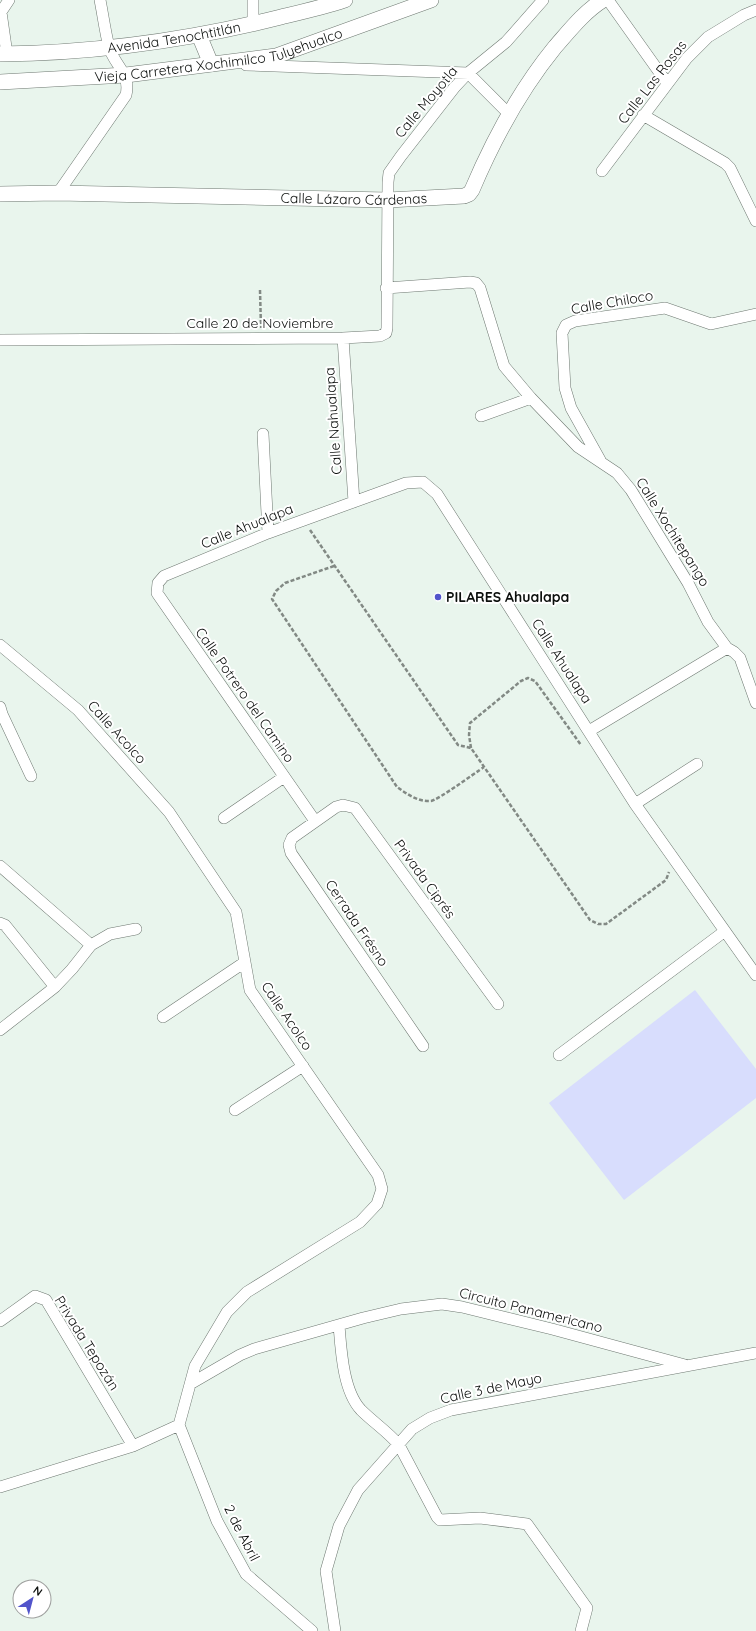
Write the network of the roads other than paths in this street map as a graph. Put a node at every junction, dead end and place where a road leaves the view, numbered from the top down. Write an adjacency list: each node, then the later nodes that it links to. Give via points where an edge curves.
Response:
1 (9, 0): 13 (street, via 1,12)
2 (100, 0): 12 (street)
3 (253, 0): 10 (street)
4 (345, 0): 10 (main road, Avenida Tenochtitlán)
5 (431, 0): 14 (main road, Vieja Carretera Xochimilco Tulyehualco, via 276,56)
6 (543, 0): 15 (street, Calle Moyotla, via 506,42)
7 (603, 0): 19 (main road, Calle Lázaro Cárdenas, via 570,28 541,64)
8 (608, 0): 18 (street)
9 (756, 10): 18 (street, Calle Las Rosas, via 708,37)
10 (253, 24): 11 (main road, Avenida Tenochtitlán)
11 (200, 35): 12 (main road, Avenida Tenochtitlán); 14 (main road)
12 (109, 48): 13 (main road, Avenida Tenochtitlán); 16 (street)
13 (4, 54)
14 (212, 64): 15 (street); 16 (main road, Vieja Carretera Xochimilco Tulyehualco)
15 (468, 74): 19 (street); 24 (street, Calle Moyotla, via 454,88 390,173)
16 (126, 75): 17 (main road, Vieja Carretera Xochimilco Tulyehualco); 22 (street, via 126,95)
17 (0, 82)
18 (667, 83): 20 (street, Calle Las Rosas)
19 (509, 114): 24 (main road, Calle Lázaro Cárdenas, via 469,194)
20 (643, 115): 21 (street, Calle Las Rosas); 25 (street, via 725,163 734,175)
21 (602, 171)
22 (58, 193): 23 (main road, Calle Lázaro Cárdenas); 24 (main road, Calle Lázaro Cárdenas)
23 (0, 194)
24 (388, 200): 26 (street, Calle 20 de Noviembre)
25 (756, 221)
26 (386, 288): 28 (street, Calle 20 de Noviembre, via 386,333 380,336); 30 (street, Calle Xochitepango, via 476,283 480,288 504,366)
27 (756, 314): 33 (street, Calle Chiloco, via 710,324 665,308 575,321 566,325 562,333 565,388 571,408)
28 (343, 338): 29 (street, Calle 20 de Noviembre); 34 (street, Calle Nahualapa)
29 (0, 340)
30 (531, 398): 31 (street); 33 (street, Calle Xochitepango, via 578,447)
31 (481, 416)
32 (263, 434): 35 (street)
33 (600, 461): 38 (street, Calle Xochitepango, via 617,473 631,490 688,583 708,622)
34 (354, 502): 35 (street, Calle Ahualapa); 41 (street, Calle Ahualapa, via 406,483 423,482 437,494)
35 (268, 532): 36 (street, Calle Ahualapa, via 164,576)
36 (158, 583): 44 (street, Calle Potrero del Camino, via 157,593)
37 (0, 645): 53 (street, Calle Acolco, via 78,710 169,812 236,912)
38 (727, 648): 39 (street, Calle Xochitepango, via 740,658); 41 (street)
39 (756, 703)
40 (0, 707): 43 (street)
41 (589, 730): 45 (street, Calle Ahualapa)
42 (697, 764): 45 (street)
43 (31, 776)
44 (284, 777): 46 (street); 47 (street, Calle Potrero del Camino)
45 (635, 804): 51 (street, Calle Ahualapa)
46 (224, 818)
47 (315, 821): 56 (street, Privada Ciprés, via 336,807 343,805 355,808); 59 (street, Cerrada Frésno, via 292,838 289,845 291,853)
48 (0, 866): 52 (street)
49 (0, 923): 55 (street, via 5,925)
50 (136, 929): 52 (street, via 110,934)
51 (725, 931): 54 (street, Calle Ahualapa); 60 (street)
52 (91, 945): 55 (street)
53 (245, 962): 57 (street); 61 (street, Calle Acolco, via 250,990)
54 (756, 975)
55 (55, 987): 58 (street)
56 (498, 1004)
57 (163, 1018)
58 (0, 1030)
59 (423, 1046)
60 (558, 1055)
61 (303, 1066): 62 (street); 67 (street, Calle Acolco, via 378,1175 382,1189 377,1204 360,1222 247,1292 227,1312 210,1337 194,1366)
62 (235, 1110)
63 (0, 1321): 70 (street, Privada Tepozán, via 35,1296 46,1300)
64 (339, 1325): 66 (street, Circuito Panamericano, via 401,1309 442,1304 462,1306); 67 (street, Circuito Panamericano, via 254,1349); 69 (street, via 341,1355 349,1391 360,1409)
65 (756, 1353): 66 (street, Circuito Panamericano)
66 (688, 1366): 69 (street, Calle 3 de Mayo, via 451,1410 430,1418 412,1429)
67 (190, 1384): 68 (street, Calle Acolco)
68 (179, 1425): 70 (street); 72 (street, 2 de Abril, via 217,1521 246,1574)
69 (399, 1445): 73 (street, Calle 3 de Mayo, via 358,1490 339,1526 326,1571); 74 (street, via 440,1520 480,1518 527,1524 588,1608)
70 (133, 1446): 71 (street)
71 (0, 1487)
72 (312, 1631)
73 (335, 1631)
74 (581, 1631)

